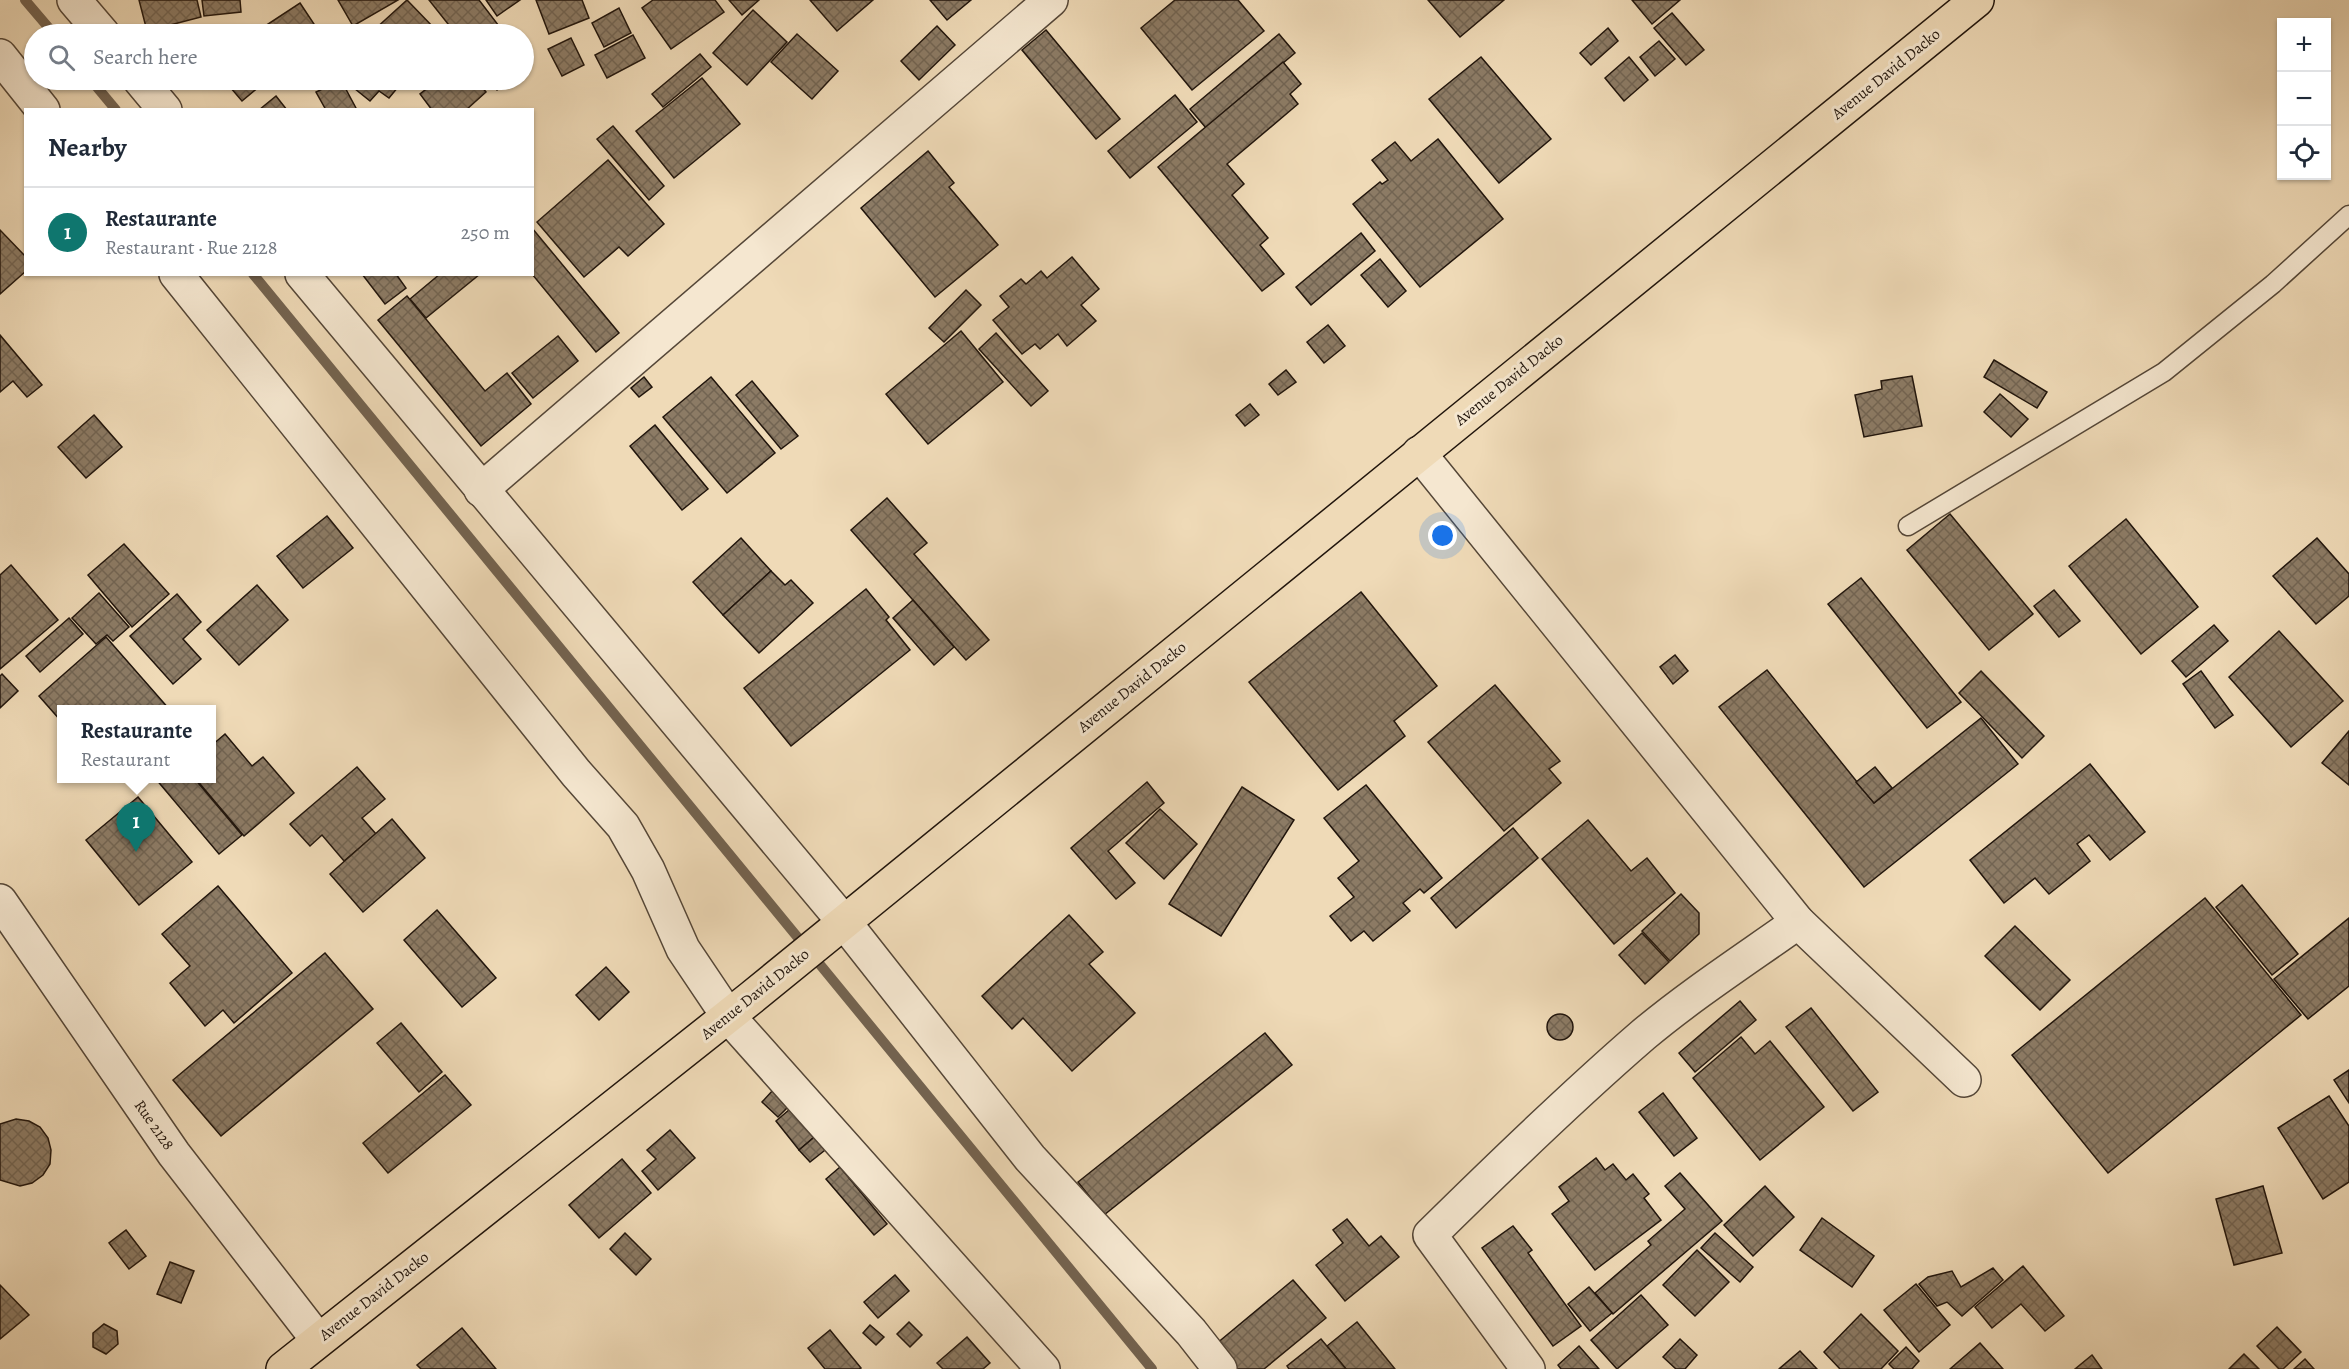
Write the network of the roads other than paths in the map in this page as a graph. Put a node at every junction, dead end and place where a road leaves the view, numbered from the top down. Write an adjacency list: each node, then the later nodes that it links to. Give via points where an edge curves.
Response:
1 (74, 0): 4 (street)
2 (1051, 0): 15 (street)
3 (1977, 0): 14 (main road, Avenue David Dacko)
4 (94, 24)
5 (0, 56): 6 (street)
6 (24, 86)
7 (27, 90): 9 (street)
8 (148, 90): 10 (street)
9 (41, 108)
10 (163, 108)
11 (2349, 214): 16 (lane, via 2272,284 2164,372)
12 (178, 276): 20 (street, via 576,773 623,826 648,870 683,949)
13 (304, 276): 15 (street)
14 (1419, 453): 18 (street); 19 (main road, Avenue David Dacko)
15 (481, 490): 19 (street)
16 (1908, 526)
17 (0, 901): 22 (street, Rue 2128, via 174,1154)
18 (1798, 922): 21 (street); 26 (street, via 1644,1034 1430,1235)
19 (839, 926): 20 (main road, Avenue David Dacko); 25 (street, via 1030,1158 1191,1332)
20 (739, 1007): 22 (main road, Avenue David Dacko); 24 (street)
21 (1964, 1080)
22 (318, 1340): 23 (main road, Avenue David Dacko)
23 (283, 1369)
24 (1043, 1369)
25 (1220, 1369)
26 (1528, 1369)

